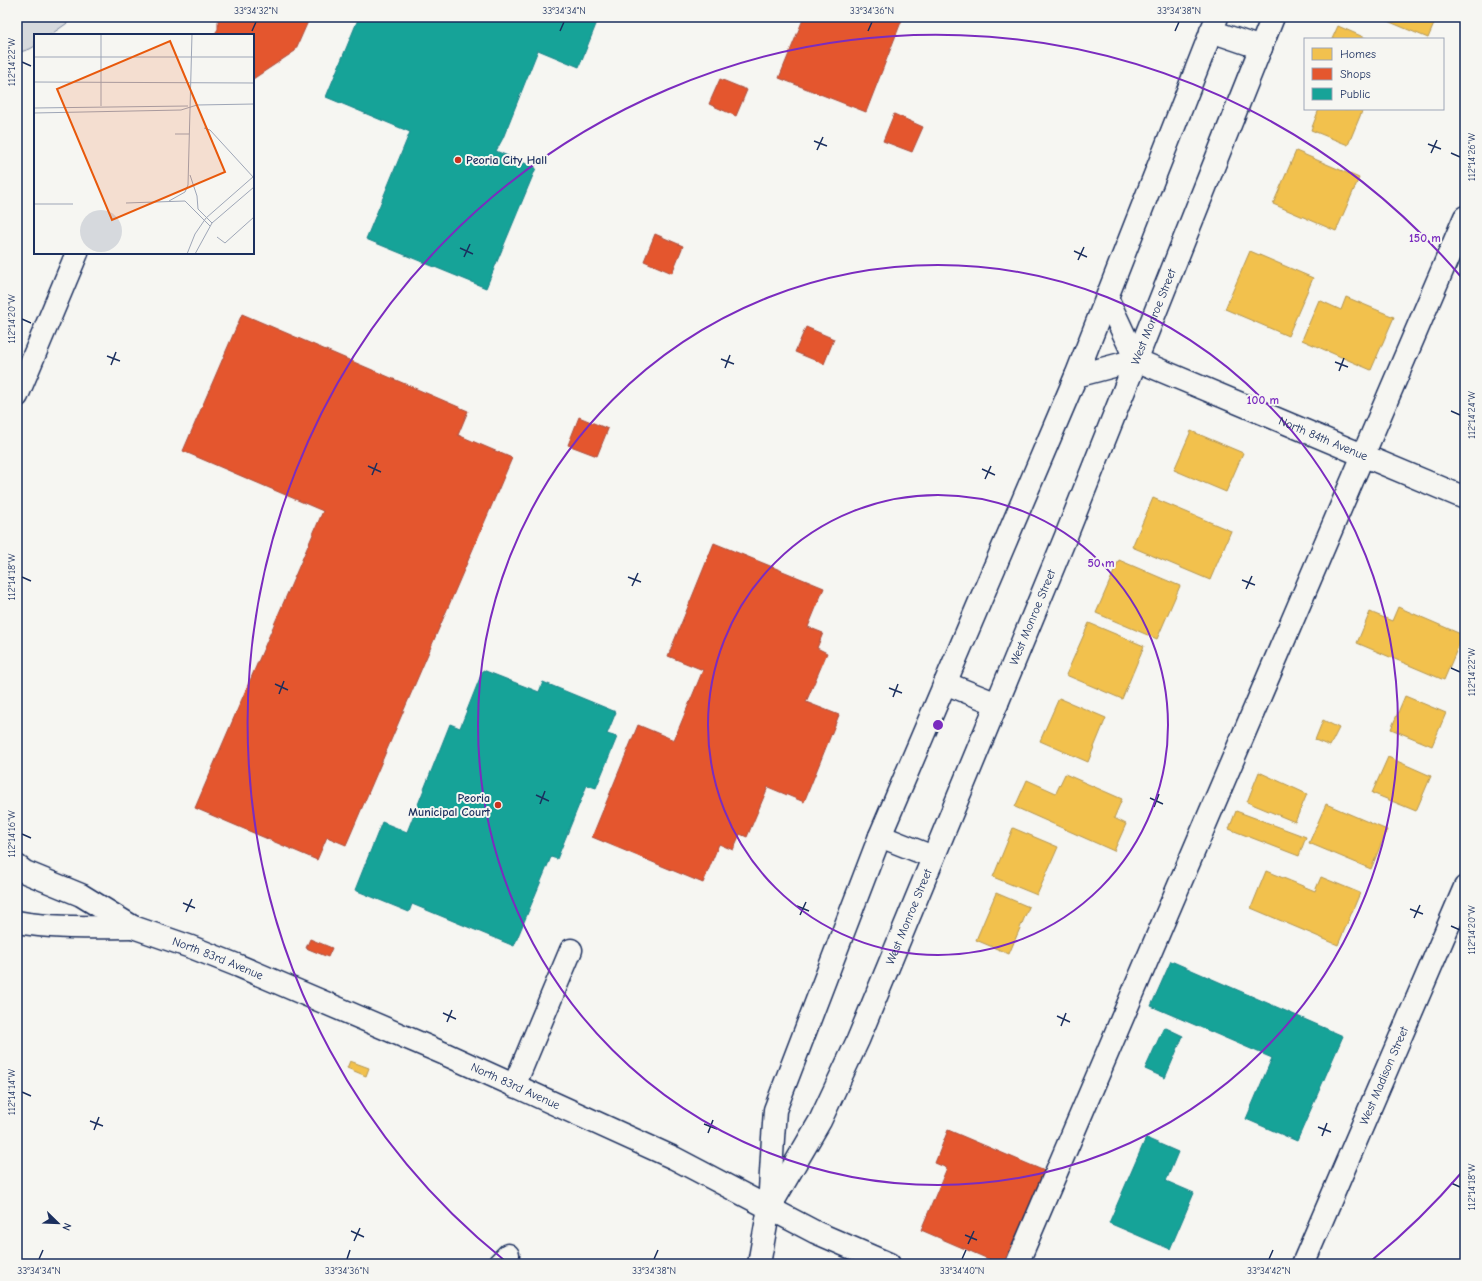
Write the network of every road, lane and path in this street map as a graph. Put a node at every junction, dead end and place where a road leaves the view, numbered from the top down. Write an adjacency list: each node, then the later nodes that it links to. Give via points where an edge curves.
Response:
1 (1273, 17): 3 (street, West Monroe Street)
2 (1214, 24): 3 (street); 6 (street, West Monroe Street)
3 (1261, 48): 7 (street, West Monroe Street)
4 (1465, 218): 10 (street)
5 (76, 254): 9 (street)
6 (1107, 298): 7 (street); 8 (street, West Monroe Street)
7 (1136, 360): 8 (street); 10 (street, North 84th Avenue); 13 (street, West Monroe Street)
8 (1076, 376): 12 (street, West Monroe Street)
9 (17, 396)
10 (1364, 455): 11 (street, North 84th Avenue); 25 (street)
11 (1465, 498)
12 (945, 683): 13 (street); 14 (street, West Monroe Street)
13 (997, 704): 15 (street, West Monroe Street)
14 (880, 836): 15 (street); 22 (street, West Monroe Street, via 775,1110)
15 (933, 857): 22 (street, West Monroe Street, via 852,1053 820,1121)
16 (17, 866): 19 (street, North 83rd Avenue, via 25,872 81,895)
17 (1465, 887): 26 (street, West Madison Street)
18 (17, 922): 19 (street, North 83rd Avenue, via 81,927)
19 (133, 927): 21 (street, North 83rd Avenue, via 191,947 303,992)
20 (571, 950): 21 (street)
21 (514, 1086): 22 (street, North 83rd Avenue, via 674,1158)
22 (769, 1208): 23 (street, West Monroe Street); 24 (street, North 83rd Avenue, via 815,1232)
23 (759, 1264)
24 (889, 1264)
25 (1017, 1264)
26 (1303, 1264)

